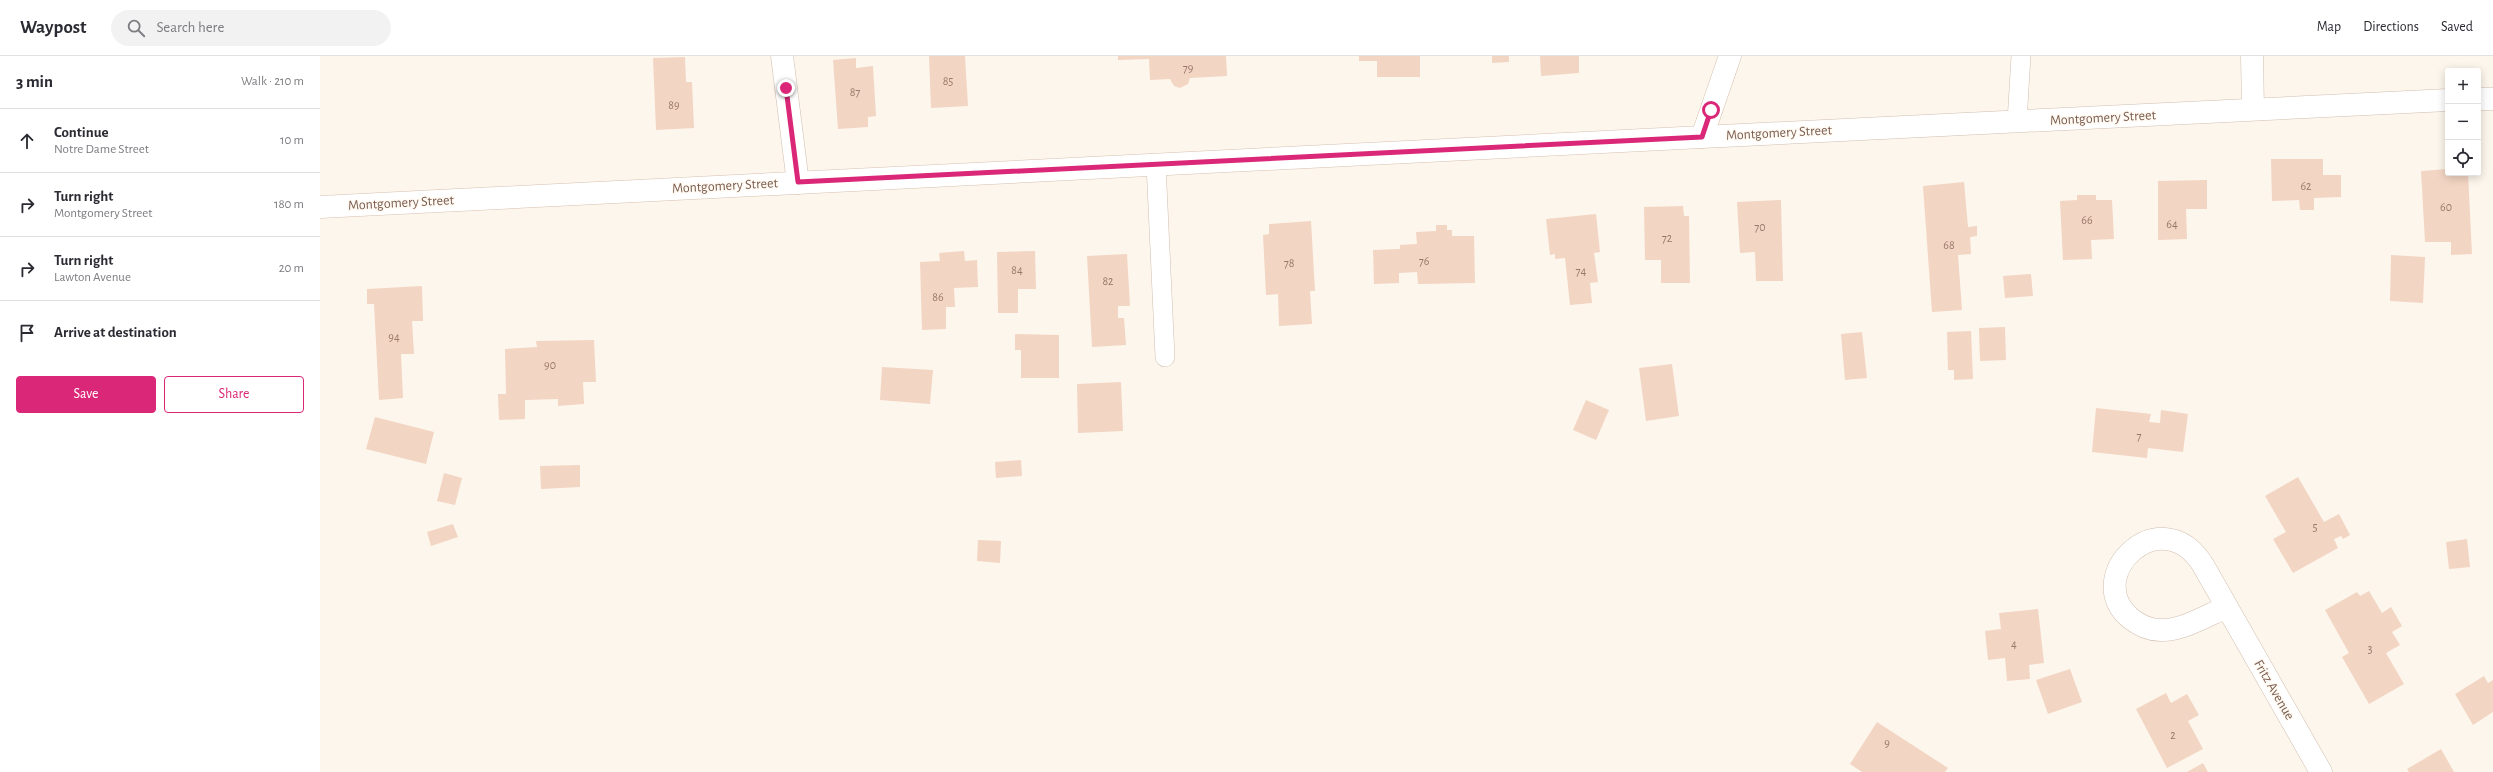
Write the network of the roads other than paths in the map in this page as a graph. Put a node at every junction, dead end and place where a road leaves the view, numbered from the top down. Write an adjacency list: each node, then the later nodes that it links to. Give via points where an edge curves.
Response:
1 (782, 56): 12 (main road)
2 (1730, 56): 10 (main road)
3 (2021, 56): 9 (lane)
4 (2252, 56): 8 (main road)
5 (2493, 99): 7 (main road)
6 (2445, 100): 8 (main road, Montgomery Street)
7 (2481, 100)
8 (2252, 109): 9 (main road, Montgomery Street)
9 (2017, 122): 10 (main road, Montgomery Street)
10 (1702, 137): 11 (main road, Montgomery Street)
11 (1156, 164): 12 (main road, Montgomery Street); 14 (lane)
12 (798, 182): 13 (main road, Montgomery Street)
13 (320, 207)
14 (1165, 358)
15 (2227, 607): 15 (main road, Fritz Avenue, via 2173,629 2154,630 2144,627 2135,622 2122,608 2116,589 2118,570 2128,553 2145,542 2156,539 2178,542 2196,555); 16 (main road, Fritz Avenue)
16 (2321, 772)

